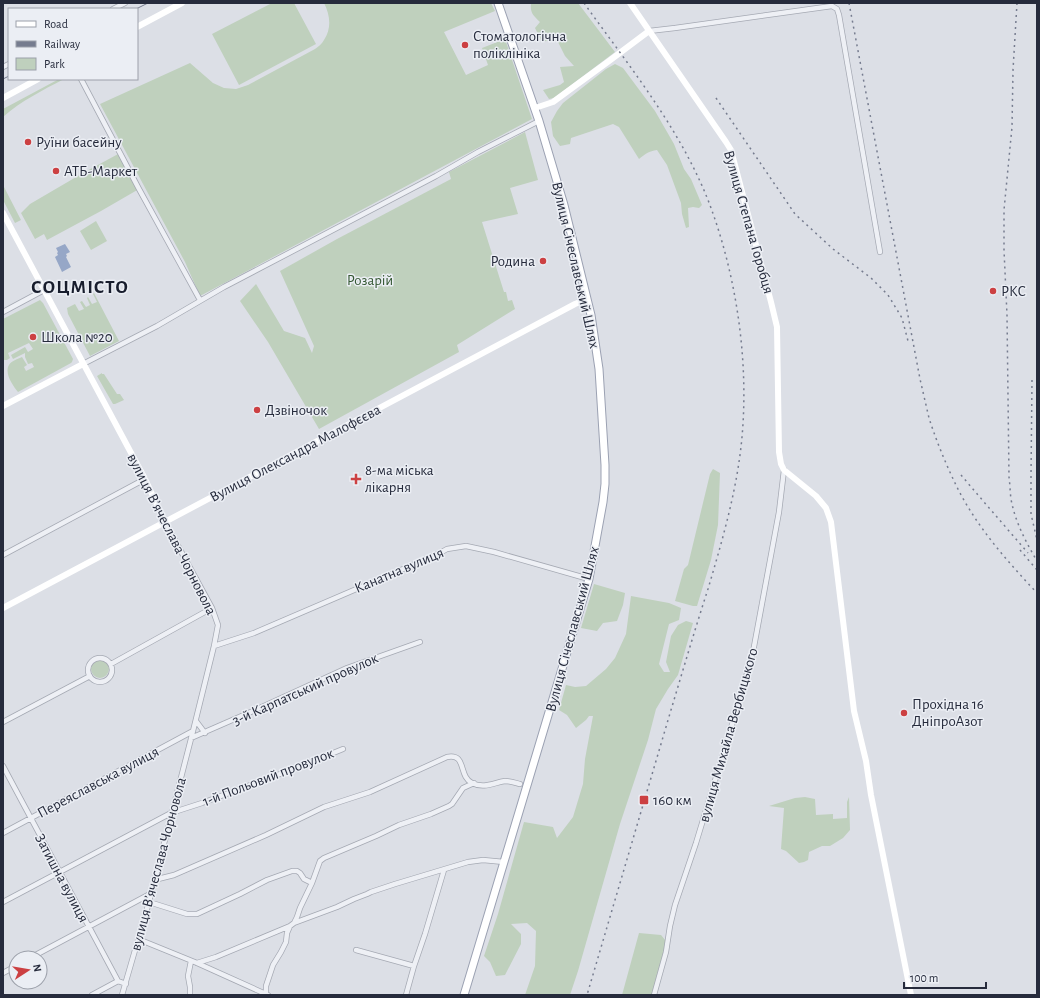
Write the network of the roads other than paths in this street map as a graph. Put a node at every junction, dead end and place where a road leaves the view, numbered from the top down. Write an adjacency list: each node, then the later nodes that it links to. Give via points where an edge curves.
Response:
1 (125, 3): 5 (street)
2 (182, 3): 6 (street)
3 (498, 3): 11 (main road, Вулиця Січеславський Шлях)
4 (630, 3): 7 (street, Вулиця Степана Горобця)
5 (115, 8)
6 (138, 26)
7 (649, 31): 11 (street, via 553,102); 14 (street, via 832,6 837,9); 21 (street, Вулиця Степана Горобця, via 731,150 777,327 779,452)
8 (36, 80): 10 (street)
9 (82, 80): 17 (street)
10 (3, 98)
11 (535, 108): 12 (main road, Вулиця Січеславський Шлях)
12 (539, 121): 16 (main road, Вулиця Січеславський Шлях, via 564,205); 17 (street)
13 (3, 213): 15 (street, вулиця Вʼячеслава Чорновола)
14 (880, 252)
15 (44, 290): 18 (street); 19 (street, вулиця Вʼячеслава Чорновола)
16 (587, 299): 23 (street, Вулиця Олександра Малофєєва); 25 (main road, Вулиця Січеславський Шлях, via 599,368 605,465 603,502)
17 (200, 300): 19 (street, via 157,326)
18 (3, 312)
19 (83, 364): 20 (street); 22 (street, вулиця Вʼячеслава Чорновола)
20 (3, 406)
21 (784, 470): 68 (street, вулиця Михайла Вербицького, via 779,512 753,652 675,906); 69 (street, via 816,496 826,508 831,522 854,711)
22 (145, 479): 23 (street, вулиця Вʼячеслава Чорновола); 24 (street)
23 (165, 522): 26 (street, Вулиця Олександра Малофєєва); 27 (street, вулиця Вʼячеслава Чорновола)
24 (3, 555)
25 (589, 579): 29 (street, Канатна вулиця, via 466,546 446,549 254,633); 44 (main road, Вулиця Січеславський Шлях)
26 (3, 608)
27 (212, 608): 29 (street, вулиця Вʼячеслава Чорновола, via 218,625); 30 (street)
28 (420, 642): 35 (street, 3-й Карпатський провулок, via 348,668)
29 (214, 646): 32 (street, вулиця Вʼячеслава Чорновола)
30 (111, 664): 31 (street, via 112,672 108,679 96,681); 31 (street, via 102,658 94,659 89,665)
31 (90, 676): 33 (street)
32 (196, 721): 34 (street, вулиця Вʼячеслава Чорновола); 35 (street)
33 (3, 722)
34 (193, 731): 36 (street, вулиця Вʼячеслава Чорновола); 42 (street, Переяславська вулиця)
35 (204, 733): 36 (street, 3-й Карпатський провулок)
36 (191, 738): 41 (street, вулиця Вʼячеслава Чорновола)
37 (343, 749): 41 (street, 1-й Польовий провулок)
38 (3, 766): 42 (street, Затишна вулиця)
39 (474, 783): 40 (street, via 486,786 506,781); 47 (street, via 468,779 457,758 447,757 370,792 309,814 174,875); 48 (street, via 463,788 449,806 324,858)
40 (520, 784)
41 (171, 813): 46 (street, 1-й Польовий провулок); 47 (street, вулиця Вʼячеслава Чорновола)
42 (30, 819): 43 (street, Переяславська вулиця); 46 (street, Затишна вулиця)
43 (3, 833)
44 (504, 862): 45 (street, via 468,862); 67 (main road, Вулиця Січеславський Шлях)
45 (444, 870): 52 (street, via 371,892); 59 (street)
46 (59, 872): 50 (street, 1-й Польовий провулок); 53 (street, Затишна вулиця)
47 (154, 880): 49 (street, вулиця Вʼячеслава Чорновола)
48 (312, 883): 51 (street, via 304,879 300,873 292,871 192,915); 52 (street)
49 (150, 894): 51 (street, вулиця Вʼячеслава Чорновола); 53 (street)
50 (3, 902)
51 (148, 902): 54 (street, вулиця Вʼячеслава Чорновола)
52 (292, 924): 58 (street); 65 (street, via 268,979)
53 (89, 927): 55 (street); 60 (street, Затишна вулиця)
54 (138, 939): 57 (street); 61 (street, вулиця Вʼячеслава Чорновола)
55 (45, 950)
56 (356, 950): 59 (street)
57 (192, 961): 58 (street); 64 (street, via 188,976)
58 (197, 963): 65 (street)
59 (414, 966): 66 (street)
60 (118, 981): 61 (street); 62 (street)
61 (126, 984): 63 (street, вулиця Вʼячеслава Чорновола)
62 (92, 995)
63 (122, 995)
64 (190, 995)
65 (267, 995)
66 (406, 995)
67 (464, 995)
68 (654, 995)
69 (911, 995)

